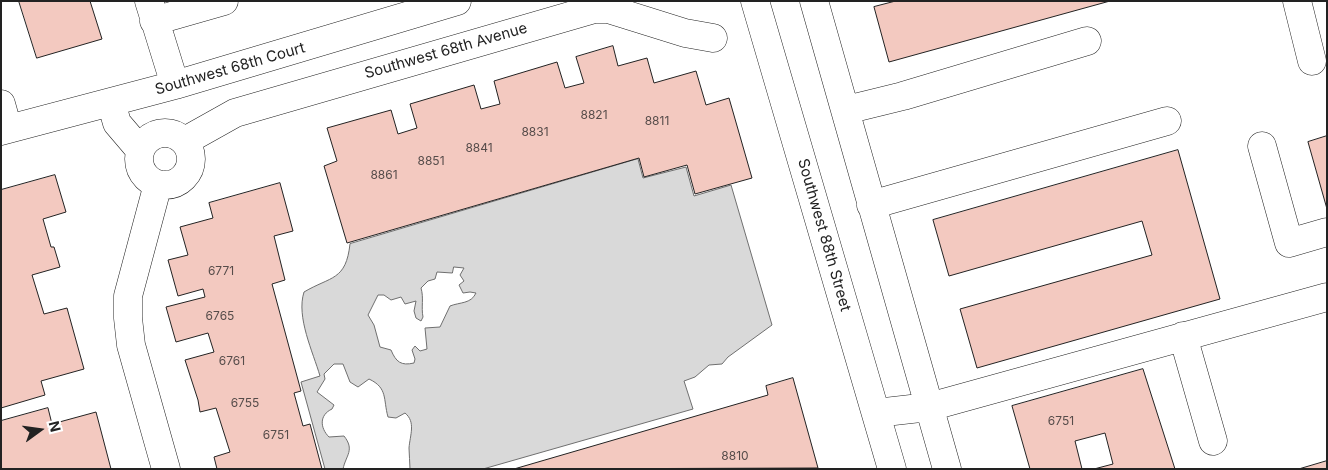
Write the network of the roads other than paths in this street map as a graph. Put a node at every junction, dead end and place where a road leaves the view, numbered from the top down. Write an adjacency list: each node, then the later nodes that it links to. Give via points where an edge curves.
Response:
1 (224, 1): 6 (street)
2 (457, 1): 10 (street, Southwest 68th Court)
3 (755, 1): 24 (street, Southwest 88th Street)
4 (814, 1): 12 (street)
5 (1297, 1): 9 (street)
6 (152, 11): 10 (street)
7 (713, 38): 15 (street, Southwest 68th Avenue, via 685,34 608,9 594,9 235,113)
8 (1087, 41): 12 (street)
9 (1312, 61)
10 (175, 86): 11 (street, Southwest 68th Court)
11 (111, 102): 14 (street, Southwest 68th Court); 17 (street, via 117,123)
12 (846, 110): 19 (street)
13 (1166, 121): 19 (street)
14 (3, 122)
15 (185, 141): 17 (street, via 169,132 160,133 144,142); 18 (street, via 191,157 187,173 174,184)
16 (1262, 146): 20 (street, via 1290,242)
17 (140, 150): 18 (street, via 140,168 144,175)
18 (158, 184): 26 (street, via 128,296 128,318 132,345)
19 (872, 205): 23 (street)
20 (1327, 232)
21 (1327, 297): 22 (street)
22 (1183, 336): 23 (street); 25 (street)
23 (930, 407): 24 (street); 28 (street)
24 (876, 413): 27 (street, Southwest 88th Street)
25 (1213, 441)
26 (166, 469)
27 (892, 469)
28 (947, 469)

